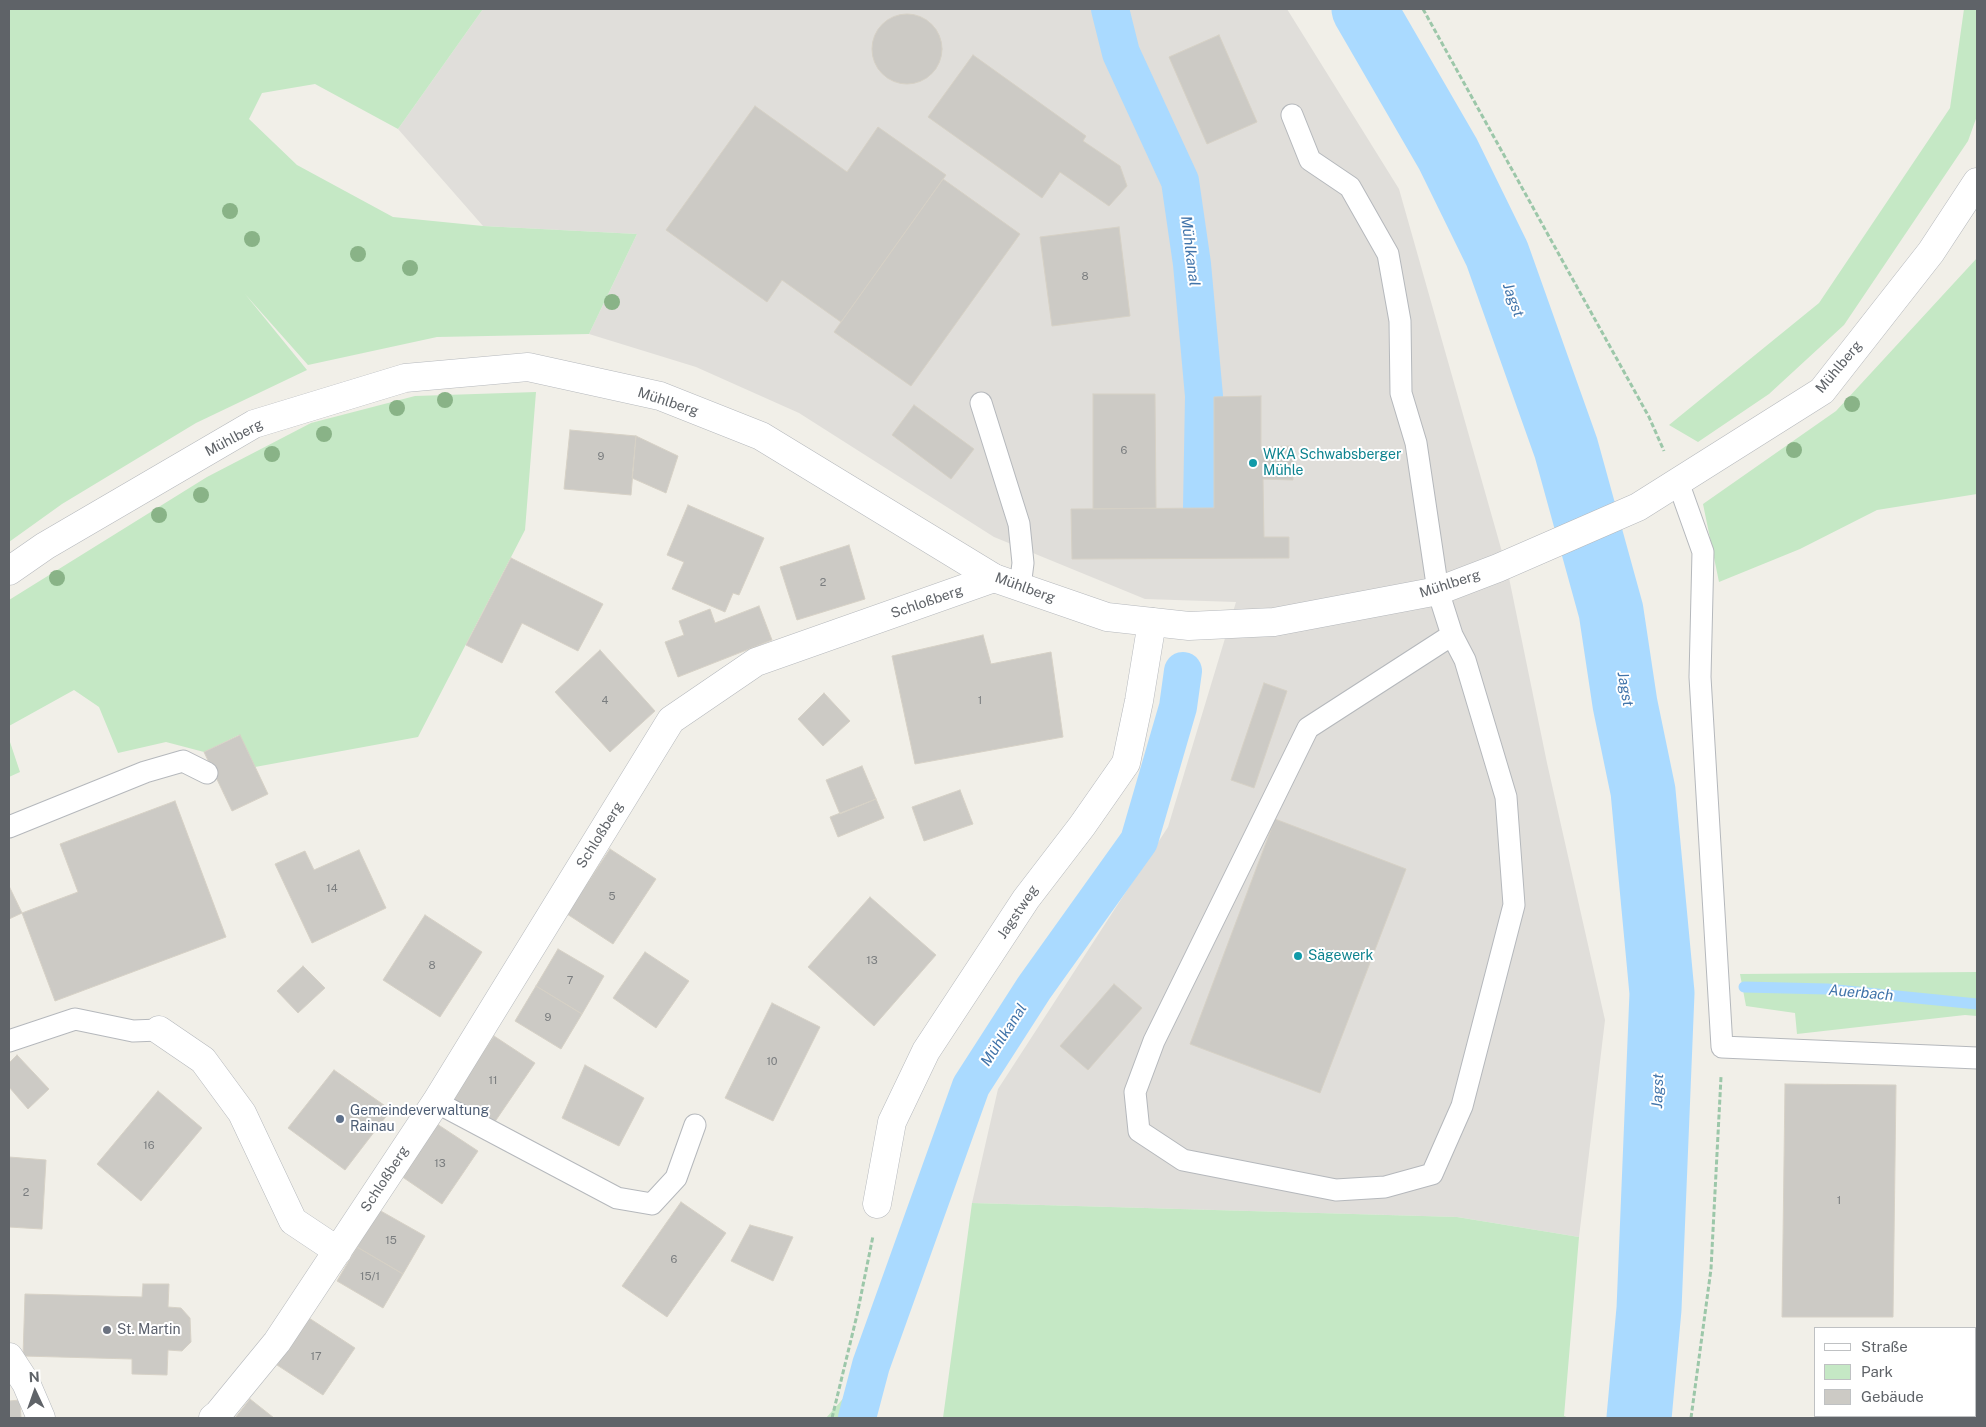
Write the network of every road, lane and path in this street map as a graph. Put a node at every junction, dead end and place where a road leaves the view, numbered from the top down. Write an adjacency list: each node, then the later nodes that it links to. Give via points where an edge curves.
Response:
1 (1423, 9): 5 (path, via 1649,417)
2 (1292, 115): 9 (lane, via 1310,160 1350,187 1388,254 1400,321 1402,393 1416,443)
3 (1977, 182): 5 (street, Mühlberg, via 1931,252 1822,391)
4 (981, 403): 8 (lane, via 1019,524 1023,563)
5 (1678, 482): 9 (street, Mühlberg, via 1638,507); 16 (lane, via 1703,552 1700,677)
6 (9, 571): 7 (street, Mühlberg, via 45,546 254,424 405,378 528,367 660,396 761,436)
7 (994, 578): 8 (street, Mühlberg); 18 (street, Schloßberg, via 756,662 671,720)
8 (1020, 587): 10 (street, Mühlberg, via 1108,617)
9 (1438, 591): 10 (street, Mühlberg, via 1274,622 1189,626); 11 (lane)
10 (1152, 622): 20 (street, Jagstweg, via 1126,764 1026,899 926,1051 892,1122)
11 (1452, 636): 11 (lane, via 1464,660 1506,797 1514,905 1462,1106 1432,1174 1385,1187 1336,1190 1183,1160 1139,1131 1135,1092 1154,1041 1308,728)
12 (207, 773): 13 (lane, via 183,761 155,769)
13 (9, 828)
14 (159, 1030): 15 (lane, via 133,1031 75,1019); 21 (street, via 203,1060 242,1113 293,1221)
15 (9, 1041)
16 (1722, 1046): 17 (lane); 26 (path, via 1711,1269)
17 (1977, 1058)
18 (436, 1102): 19 (lane, via 617,1198 652,1204 676,1178); 21 (street, Schloßberg)
19 (695, 1125)
20 (877, 1204): 25 (path)
21 (338, 1250): 24 (street, Schloßberg, via 277,1342)
22 (9, 1356): 23 (street, via 26,1382)
23 (41, 1418)
24 (212, 1418)
25 (832, 1418)
26 (1691, 1418)

